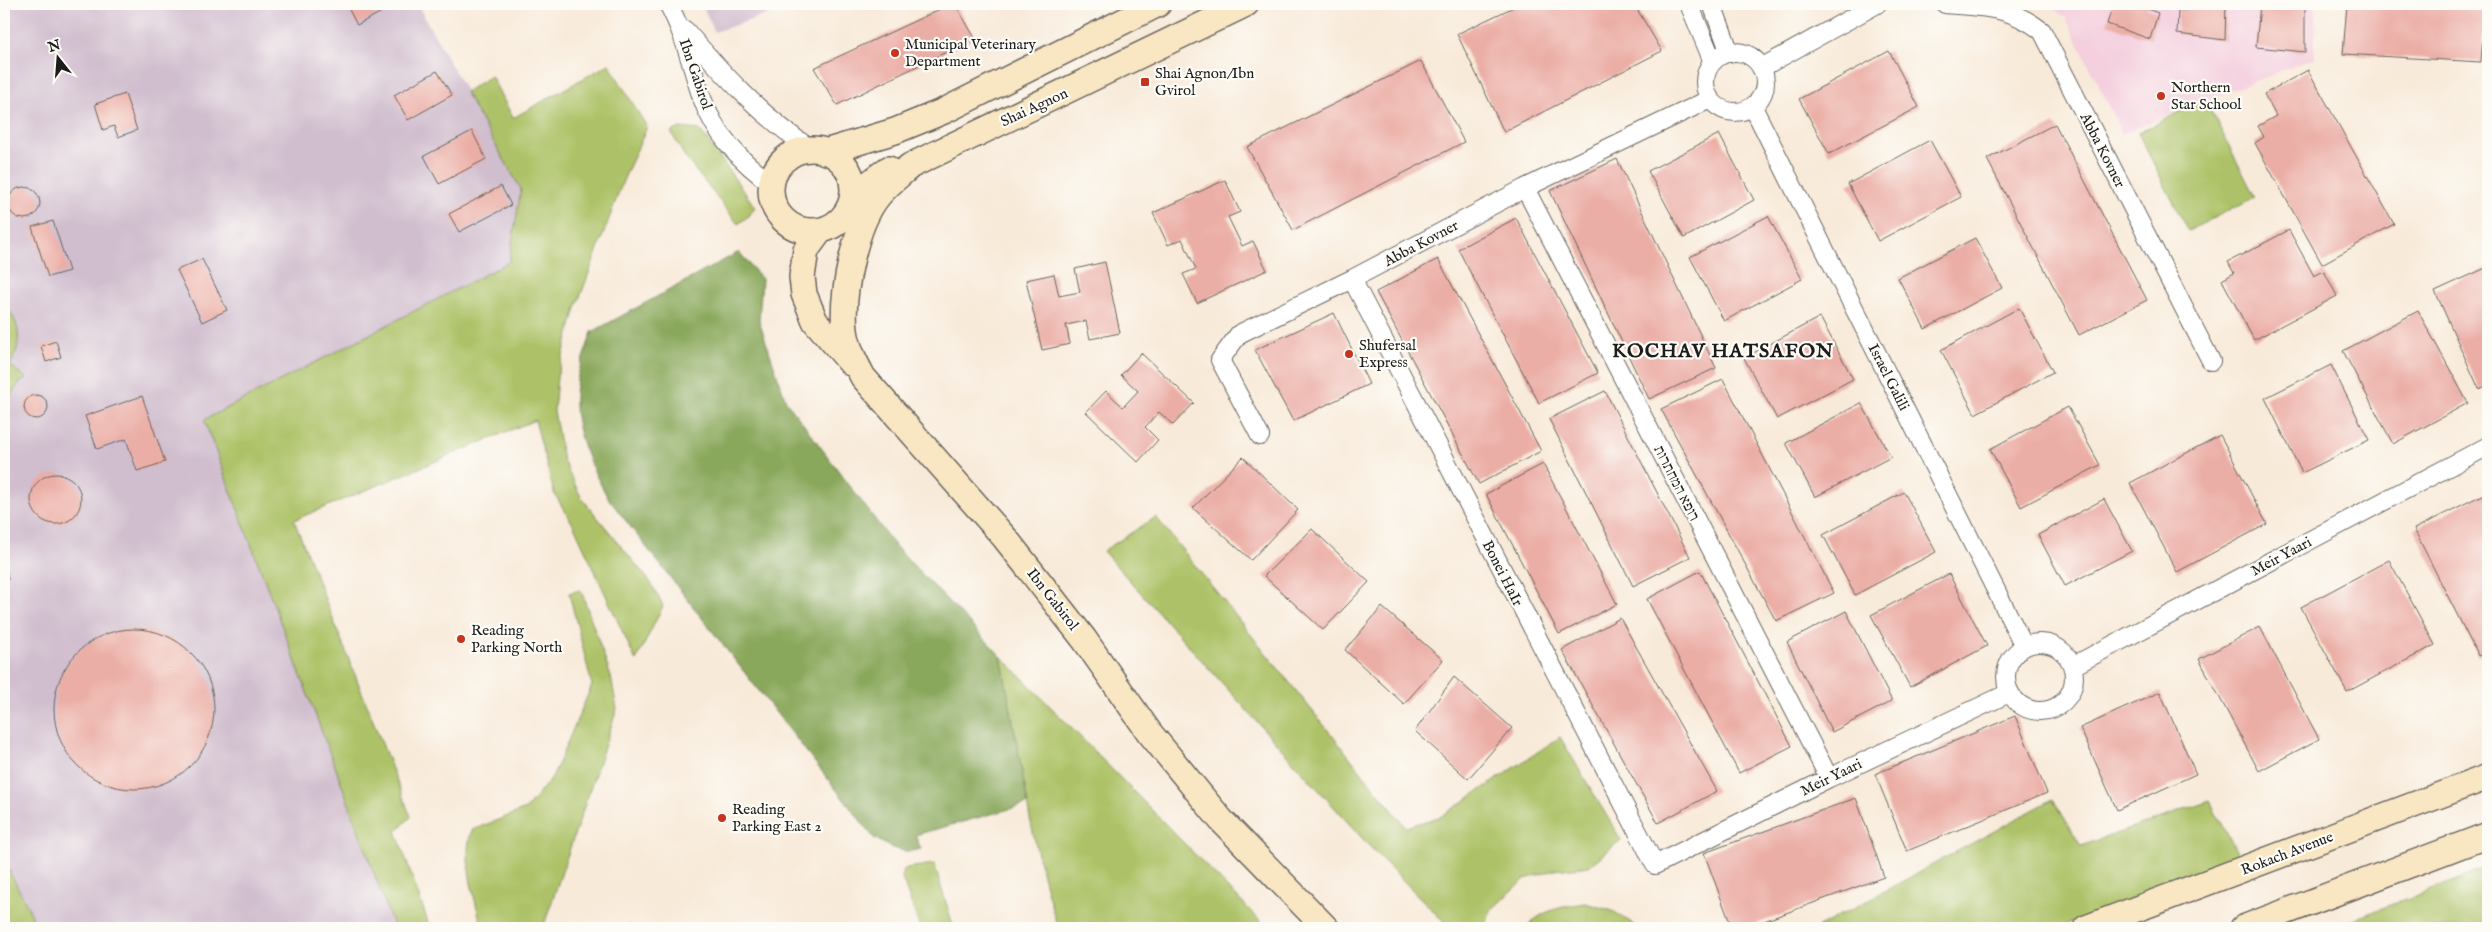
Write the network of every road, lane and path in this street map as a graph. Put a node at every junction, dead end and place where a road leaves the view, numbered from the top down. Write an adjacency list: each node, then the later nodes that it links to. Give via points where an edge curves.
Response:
1 (668, 4): 8 (street, Ibn Gabirol)
2 (1158, 4): 15 (main road, via 944,111 895,131)
3 (1246, 4): 12 (main road, Shai Agnon)
4 (1689, 4): 10 (street)
5 (1712, 4): 9 (street)
6 (1877, 4): 11 (street)
7 (1944, 4): 22 (street, Abba Kovner, via 2002,9 2028,20 2042,31)
8 (680, 24): 15 (street, via 782,130); 16 (street, Ibn Gabirol, via 702,100 713,121 729,146)
9 (1730, 53): 10 (street); 11 (street, via 1741,52 1750,56)
10 (1713, 62): 13 (street, via 1705,80)
11 (1761, 68): 14 (street, via 1766,81 1764,91)
12 (1098, 76): 18 (main road, via 903,160); 20 (main road, Shai Agnon, via 910,166 879,195 863,224)
13 (1710, 99): 14 (street, via 1717,106 1734,113); 17 (street, Abba Kovner)
14 (1753, 107): 26 (street, Israel Galili)
15 (818, 150): 16 (main road, via 793,154 774,175); 18 (main road, via 835,156 850,174)
16 (772, 184): 19 (main road, via 773,202 782,218 798,229)
17 (1525, 188): 21 (street, Abba Kovner); 30 (street, רופא המחתרות)
18 (853, 196): 19 (main road, via 842,218)
19 (820, 231): 23 (main road, via 806,250 803,262 802,276 808,307 814,321)
20 (856, 246): 23 (main road, Ibn Gabirol, via 844,315 852,358)
21 (1352, 279): 24 (street, Abba Kovner, via 1239,334 1220,360); 32 (street, Bonei HaIr)
22 (2211, 361)
23 (863, 377): 33 (main road, Ibn Gabirol, via 1005,538 1084,639 1149,732 1220,820)
24 (1260, 436)
25 (2488, 446): 27 (street, Meir Yaari)
26 (2024, 646): 27 (street, via 2048,643 2063,652); 28 (street, via 2015,652 2006,672)
27 (2073, 666): 28 (street, via 2075,677 2070,694 2048,711 2025,708)
28 (2009, 693): 30 (street, Meir Yaari)
29 (2488, 777): 34 (main road, Rokach Avenue)
30 (1829, 778): 32 (street, Meir Yaari)
31 (2488, 835): 35 (main road)
32 (1656, 865)
33 (1326, 928)
34 (2086, 928)
35 (2242, 928)

